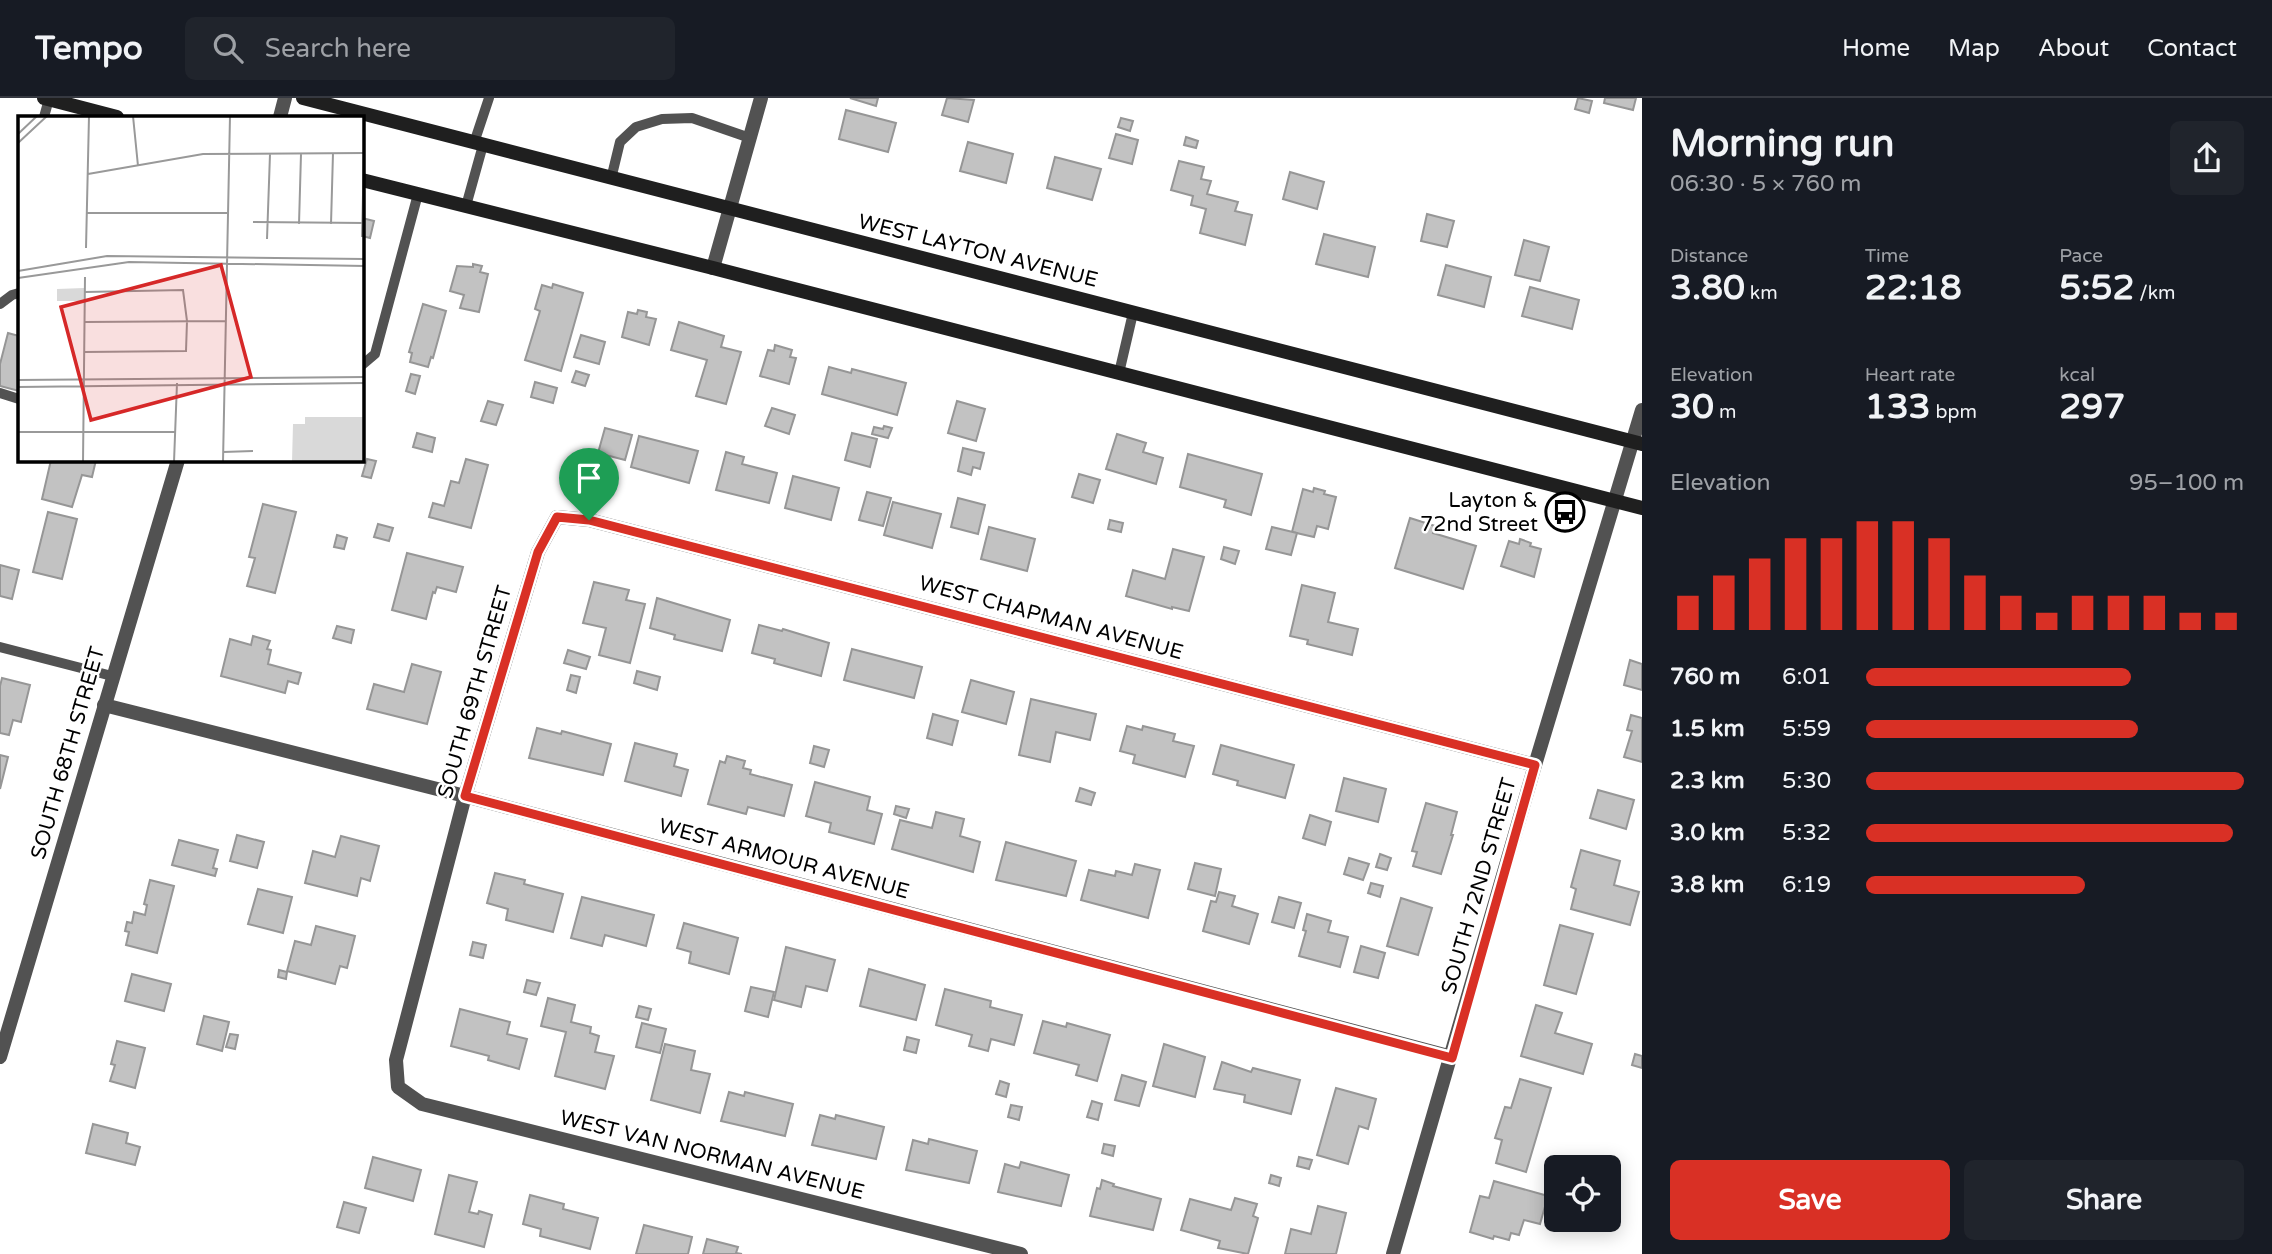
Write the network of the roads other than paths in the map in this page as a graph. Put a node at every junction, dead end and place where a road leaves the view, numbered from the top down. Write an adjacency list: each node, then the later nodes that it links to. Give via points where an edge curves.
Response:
1 (285, 98): 8 (street)
2 (303, 98): 10 (main road, WEST LAYTON AVENUE)
3 (489, 98): 10 (lane)
4 (761, 98): 9 (street)
5 (46, 99): 6 (main road)
6 (79, 103): 7 (main road)
7 (114, 116)
8 (280, 116)
9 (750, 138): 11 (lane, via 692,118 662,119 636,127 620,142); 15 (street)
10 (479, 144): 11 (main road, WEST LAYTON AVENUE); 14 (lane)
11 (611, 178): 15 (main road, WEST LAYTON AVENUE)
12 (364, 180): 13 (main road)
13 (418, 194): 14 (main road); 20 (lane, via 375,354)
14 (466, 206): 16 (main road)
15 (730, 210): 16 (street); 19 (main road, WEST LAYTON AVENUE)
16 (713, 268): 21 (main road)
17 (18, 293): 18 (lane)
18 (0, 304)
19 (1133, 313): 21 (lane); 25 (main road, WEST LAYTON AVENUE)
20 (364, 363)
21 (1119, 373): 27 (main road)
22 (0, 393): 23 (lane)
23 (18, 398)
24 (1642, 410): 25 (street, SOUTH 72ND STREET)
25 (1638, 443): 27 (street, SOUTH 72ND STREET)
26 (177, 462): 31 (street, SOUTH 68TH STREET)
27 (1615, 501): 28 (main road); 33 (street, SOUTH 72ND STREET)
28 (1642, 508)
29 (557, 517): 33 (street, WEST CHAPMAN AVENUE, via 589,520); 34 (street, SOUTH 69TH STREET, via 538,552)
30 (0, 647): 31 (lane)
31 (112, 676): 32 (street, SOUTH 68TH STREET)
32 (104, 705): 34 (street, WEST ARMOUR AVENUE); 35 (street, SOUTH 68TH STREET)
33 (1535, 765): 36 (street, SOUTH 72ND STREET)
34 (465, 796): 36 (street, WEST ARMOUR AVENUE); 37 (street, SOUTH 69TH STREET, via 396,1060)
35 (0, 1057)
36 (1452, 1058): 39 (street, SOUTH 72ND STREET)
37 (398, 1087): 38 (street, WEST VAN NORMAN AVENUE, via 422,1104)
38 (1021, 1254)
39 (1394, 1254)

